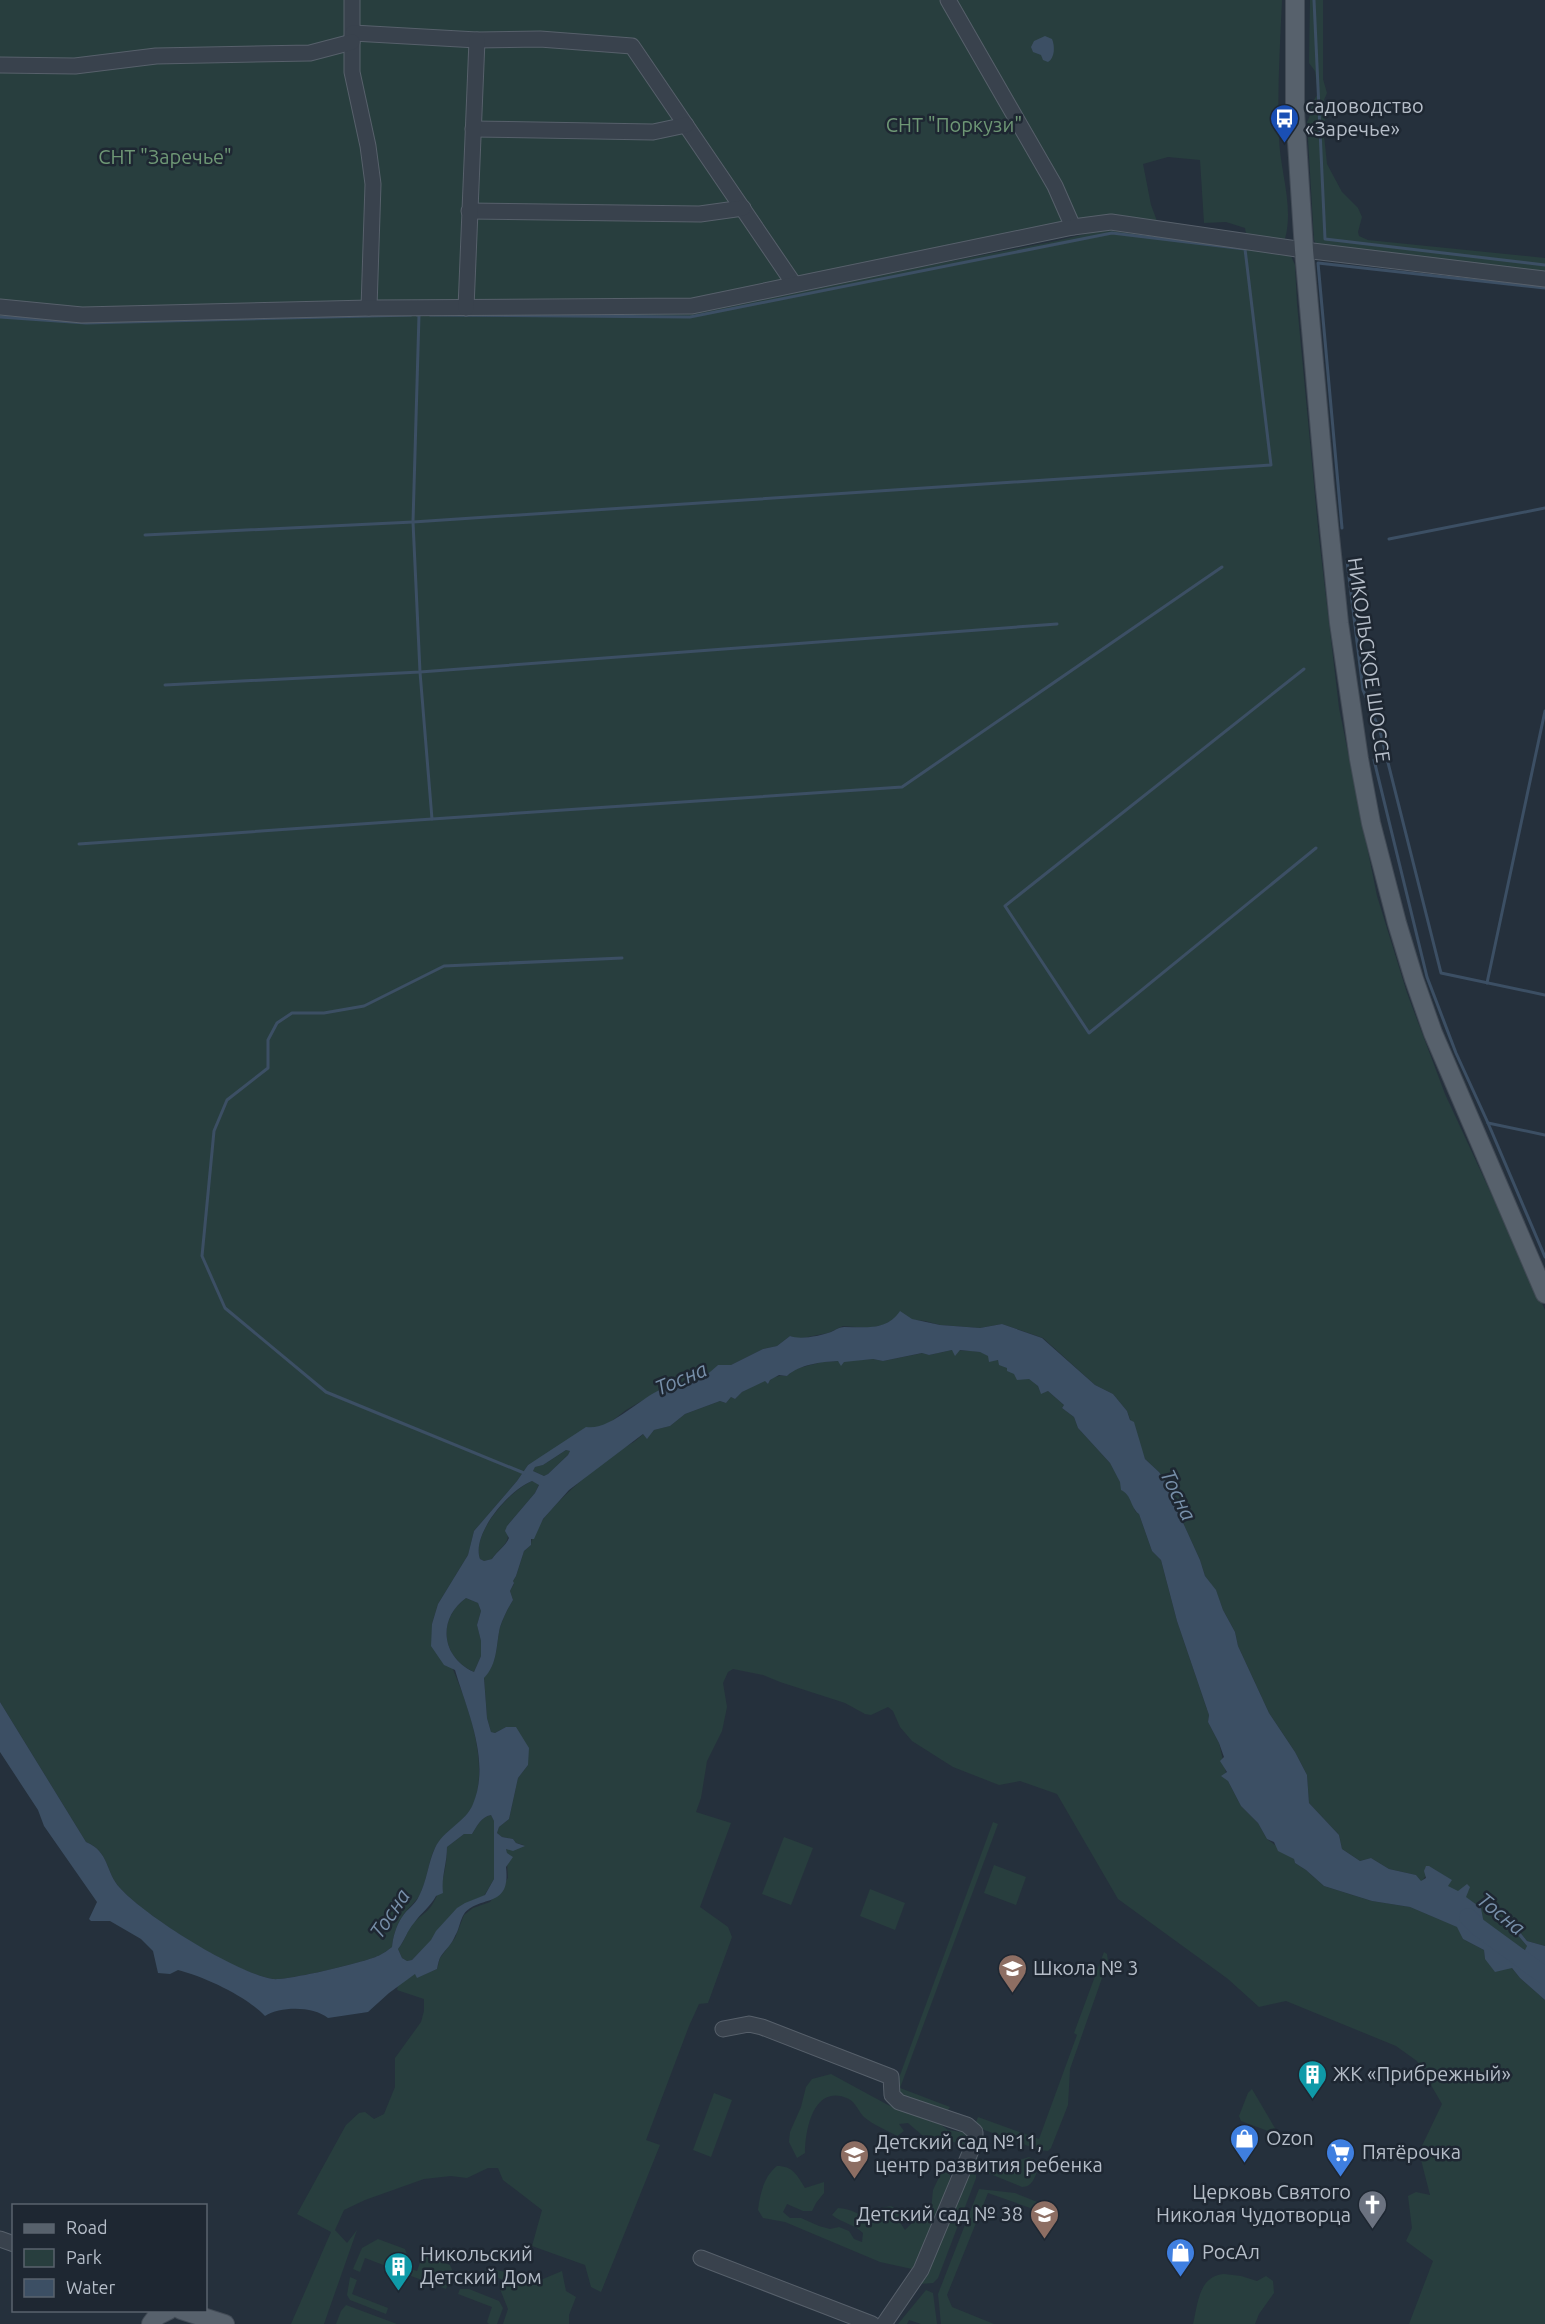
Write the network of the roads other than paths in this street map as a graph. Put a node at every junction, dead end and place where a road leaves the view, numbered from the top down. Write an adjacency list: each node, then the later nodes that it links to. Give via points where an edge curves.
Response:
1 (352, 0): 4 (street)
2 (948, 0): 11 (street, via 1055,186)
3 (1295, 0): 12 (main road, НИКОЛЬСКОЕ ШОССЕ, via 1295,111)
4 (353, 37): 5 (street); 6 (street, via 310,52 156,56 75,66); 16 (street, via 352,72 373,184)
5 (477, 40): 7 (street, via 540,39 632,46); 8 (street)
6 (0, 66)
7 (686, 126): 8 (street, via 653,132); 9 (street)
8 (473, 129): 10 (street)
9 (743, 208): 10 (street, via 700,214); 14 (street)
10 (469, 211): 17 (street)
11 (1073, 227): 12 (street, via 1111,222); 14 (street)
12 (1304, 250): 13 (street); 18 (main road, НИКОЛЬСКОЕ ШОССЕ, via 1340,623 1359,759 1384,879 1433,1033)
13 (1545, 279)
14 (794, 284): 17 (street, via 692,306)
15 (0, 307): 16 (street, via 82,315)
16 (369, 308): 17 (street)
17 (466, 308)
18 (1545, 1294)
19 (723, 2029): 24 (street, via 749,2024 762,2027 891,2077 892,2095 899,2102 967,2125 975,2132 975,2141 921,2270)
20 (701, 2258): 23 (street)
21 (165, 2314): 22 (main road)
22 (225, 2324)
23 (872, 2324)
24 (884, 2324)

